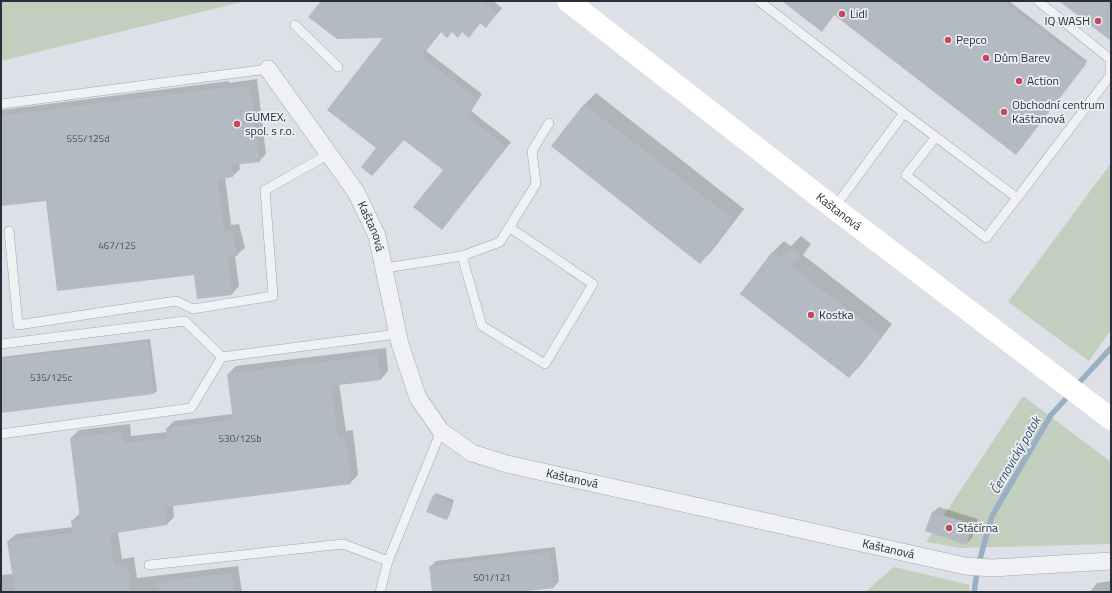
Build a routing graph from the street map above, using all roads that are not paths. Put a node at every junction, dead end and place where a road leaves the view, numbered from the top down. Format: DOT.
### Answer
graph roads {
  1 [pos="568,1"];
  2 [pos="759,1"];
  3 [pos="1038,1"];
  4 [pos="295,25"];
  5 [pos="338,67"];
  6 [pos="268,69"];
  7 [pos="1,104"];
  8 [pos="904,113"];
  9 [pos="549,123"];
  10 [pos="936,137"];
  11 [pos="328,154"];
  12 [pos="1017,198"];
  13 [pos="834,208"];
  14 [pos="509,227"];
  15 [pos="8,231"];
  16 [pos="462,256"];
  17 [pos="385,268"];
  18 [pos="397,334"];
  19 [pos="1,344"];
  20 [pos="222,357"];
  21 [pos="1111,419"];
  22 [pos="441,431"];
  23 [pos="1,434"];
  24 [pos="388,561"];
  25 [pos="1111,561"];
  26 [pos="149,565"];
  27 [pos="380,592"];
  1 -- 13 [label="main road, Kaštanová"];
  2 -- 8 [label="lane"];
  3 -- 12 [label="lane"];
  4 -- 5 [label="lane"];
  6 -- 7 [label="lane"];
  6 -- 11 [label="street, Kaštanová"];
  8 -- 10 [label="lane"];
  8 -- 13 [label="lane"];
  9 -- 14 [label="lane"];
  10 -- 12 [label="lane"];
  10 -- 12 [label="lane"];
  11 -- 15 [label="lane"];
  11 -- 17 [label="street, Kaštanová"];
  13 -- 21 [label="main road, Kaštanová"];
  14 -- 16 [label="lane"];
  14 -- 16 [label="lane"];
  16 -- 17 [label="lane"];
  17 -- 18 [label="street, Kaštanová"];
  18 -- 20 [label="lane"];
  18 -- 22 [label="street, Kaštanová"];
  19 -- 20 [label="lane"];
  20 -- 23 [label="lane"];
  22 -- 24 [label="lane"];
  22 -- 25 [label="street, Kaštanová"];
  24 -- 26 [label="lane"];
  24 -- 27 [label="lane"];
}
